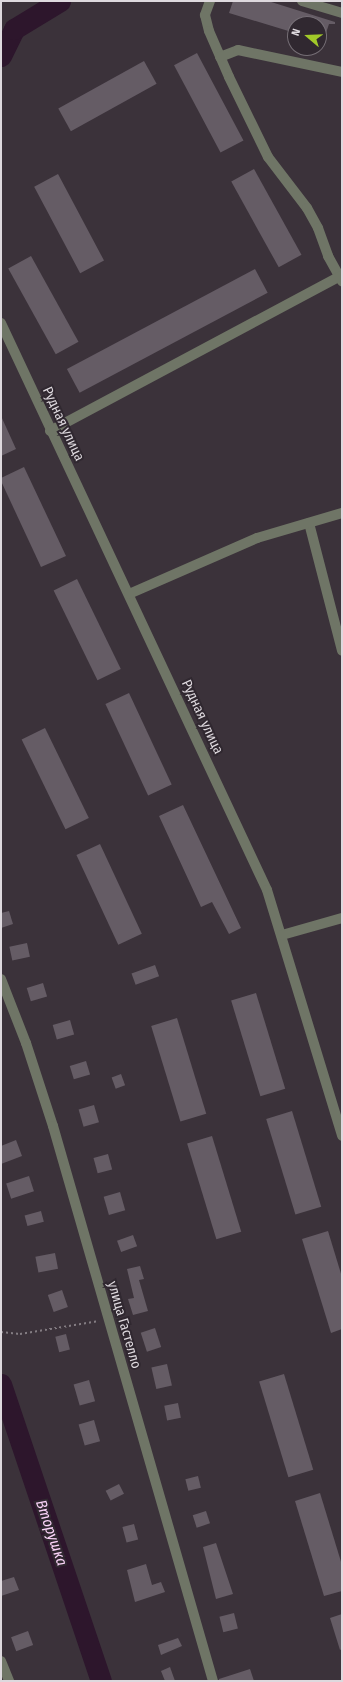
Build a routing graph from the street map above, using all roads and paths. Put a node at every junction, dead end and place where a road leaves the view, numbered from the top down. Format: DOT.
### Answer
graph roads {
  1 [pos="210,1"];
  2 [pos="302,1"];
  3 [pos="342,13"];
  4 [pos="220,57"];
  5 [pos="342,72"];
  6 [pos="341,277"];
  7 [pos="1,323"];
  8 [pos="50,431"];
  9 [pos="342,513"];
  10 [pos="309,523"];
  11 [pos="129,594"];
  12 [pos="342,651"];
  13 [pos="342,918"];
  14 [pos="282,935"];
  15 [pos="1,980"];
  16 [pos="342,1136"];
  17 [pos="108,1319"];
  18 [pos="1,1332"];
  19 [pos="1,1661"];
  20 [pos="9,1681"];
  21 [pos="213,1681"];
  1 -- 4 [label="street"];
  2 -- 3 [label="street"];
  4 -- 5 [label="street"];
  4 -- 6 [label="street"];
  6 -- 8 [label="street"];
  7 -- 8 [label="street, Рудная улица"];
  8 -- 11 [label="street, Рудная улица"];
  9 -- 10 [label="street"];
  10 -- 11 [label="street"];
  10 -- 12 [label="street"];
  11 -- 14 [label="street, Рудная улица"];
  13 -- 14 [label="street"];
  14 -- 16 [label="street, Рудная улица"];
  15 -- 17 [label="street, улица Гастелло"];
  17 -- 18 [label="path"];
  17 -- 21 [label="street, улица Гастелло"];
  19 -- 20 [label="street"];
}
